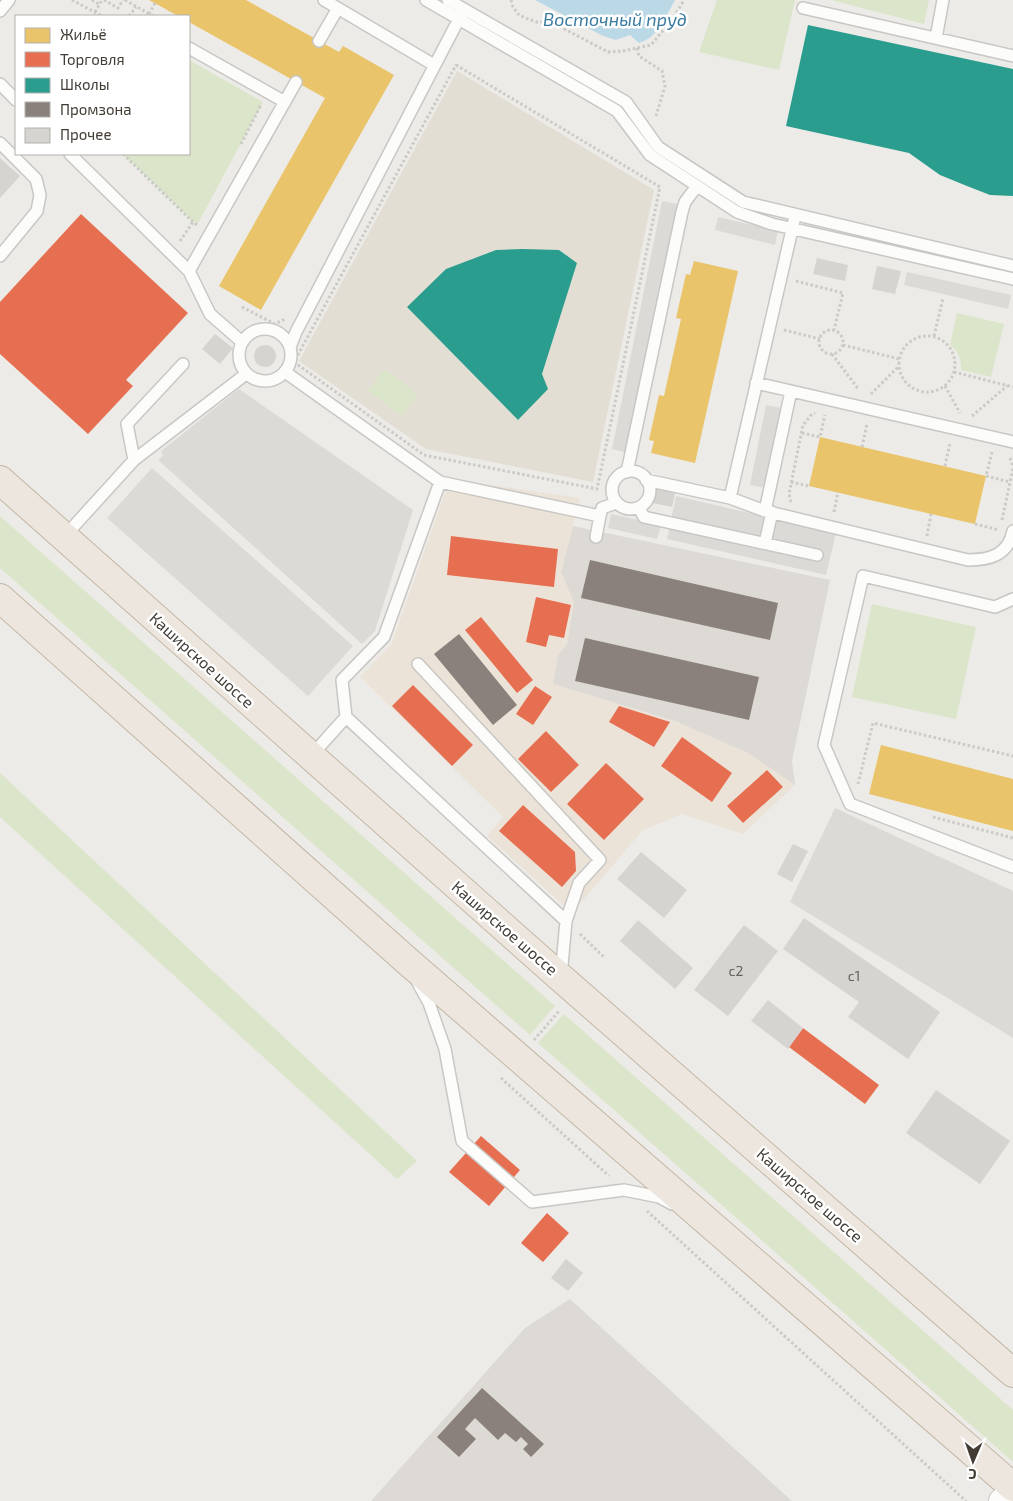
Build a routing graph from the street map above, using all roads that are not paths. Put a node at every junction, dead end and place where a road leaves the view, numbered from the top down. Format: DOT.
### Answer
graph roads {
  1 [pos="9,0"];
  2 [pos="324,0"];
  3 [pos="426,0"];
  4 [pos="448,0"];
  5 [pos="943,0"];
  6 [pos="338,8"];
  7 [pos="803,8"];
  8 [pos="0,11"];
  9 [pos="461,14"];
  10 [pos="936,38"];
  11 [pos="319,41"];
  12 [pos="190,49"];
  13 [pos="1013,56"];
  14 [pos="434,65"];
  15 [pos="296,82"];
  16 [pos="0,84"];
  17 [pos="15,99"];
  18 [pos="284,102"];
  19 [pos="0,143"];
  20 [pos="77,156"];
  21 [pos="696,186"];
  22 [pos="796,214"];
  23 [pos="792,228"];
  24 [pos="0,256"];
  25 [pos="1013,266"];
  26 [pos="189,271"];
  27 [pos="1013,279"];
  28 [pos="242,342"];
  29 [pos="290,348"];
  30 [pos="182,364"];
  31 [pos="285,372"];
  32 [pos="246,374"];
  33 [pos="756,383"];
  34 [pos="791,391"];
  35 [pos="1013,442"];
  36 [pos="134,460"];
  37 [pos="627,472"];
  38 [pos="0,480"];
  39 [pos="646,480"];
  40 [pos="440,482"];
  41 [pos="730,498"];
  42 [pos="616,503"];
  43 [pos="639,508"];
  44 [pos="768,511"];
  45 [pos="600,516"];
  46 [pos="1013,531"];
  47 [pos="64,537"];
  48 [pos="596,537"];
  49 [pos="765,544"];
  50 [pos="817,555"];
  51 [pos="0,598"];
  52 [pos="1013,599"];
  53 [pos="418,664"];
  54 [pos="346,717"];
  55 [pos="311,756"];
  56 [pos="1013,867"];
  57 [pos="566,922"];
  58 [pos="405,959"];
  59 [pos="561,978"];
  60 [pos="699,1216"];
  61 [pos="1012,1370"];
  62 [pos="1013,1488"];
  63 [pos="1001,1501"];
  1 -- 8 [label="lane"];
  2 -- 6 [label="lane"];
  3 -- 9 [label="lane"];
  4 -- 9 [label="lane"];
  5 -- 10 [label="lane"];
  6 -- 11 [label="lane"];
  6 -- 14 [label="lane"];
  7 -- 10 [label="lane"];
  9 -- 14 [label="lane"];
  9 -- 21 [label="lane"];
  9 -- 22 [label="lane"];
  10 -- 13 [label="lane"];
  12 -- 18 [label="lane"];
  14 -- 29 [label="lane"];
  15 -- 18 [label="lane"];
  16 -- 17 [label="lane"];
  18 -- 26 [label="lane"];
  19 -- 24 [label="lane"];
  20 -- 26 [label="lane"];
  21 -- 23 [label="lane"];
  21 -- 37 [label="lane"];
  22 -- 23 [label="lane"];
  22 -- 25 [label="lane"];
  23 -- 27 [label="lane"];
  23 -- 33 [label="lane"];
  26 -- 28 [label="lane"];
  28 -- 29 [label="lane"];
  28 -- 32 [label="lane"];
  29 -- 31 [label="lane"];
  30 -- 36 [label="lane"];
  31 -- 32 [label="lane"];
  31 -- 40 [label="lane"];
  32 -- 36 [label="lane"];
  33 -- 34 [label="lane"];
  33 -- 41 [label="lane"];
  34 -- 35 [label="lane"];
  34 -- 44 [label="lane"];
  36 -- 47 [label="lane"];
  37 -- 39 [label="lane"];
  37 -- 42 [label="lane"];
  38 -- 47 [label="highway, Каширское шоссе"];
  39 -- 41 [label="lane"];
  39 -- 43 [label="lane"];
  40 -- 45 [label="lane"];
  40 -- 54 [label="lane"];
  41 -- 44 [label="lane"];
  42 -- 43 [label="lane"];
  42 -- 45 [label="lane"];
  43 -- 49 [label="lane"];
  44 -- 46 [label="lane"];
  44 -- 49 [label="lane"];
  45 -- 48 [label="lane"];
  47 -- 55 [label="highway, Каширское шоссе"];
  49 -- 50 [label="lane"];
  51 -- 58 [label="highway"];
  52 -- 56 [label="lane"];
  53 -- 57 [label="lane"];
  54 -- 55 [label="lane"];
  54 -- 57 [label="lane"];
  55 -- 59 [label="highway, Каширское шоссе"];
  57 -- 59 [label="lane"];
  58 -- 60 [label="highway"];
  58 -- 60 [label="lane"];
  59 -- 61 [label="highway, Каширское шоссе"];
  60 -- 62 [label="highway"];
  62 -- 63 [label="street"];
}
